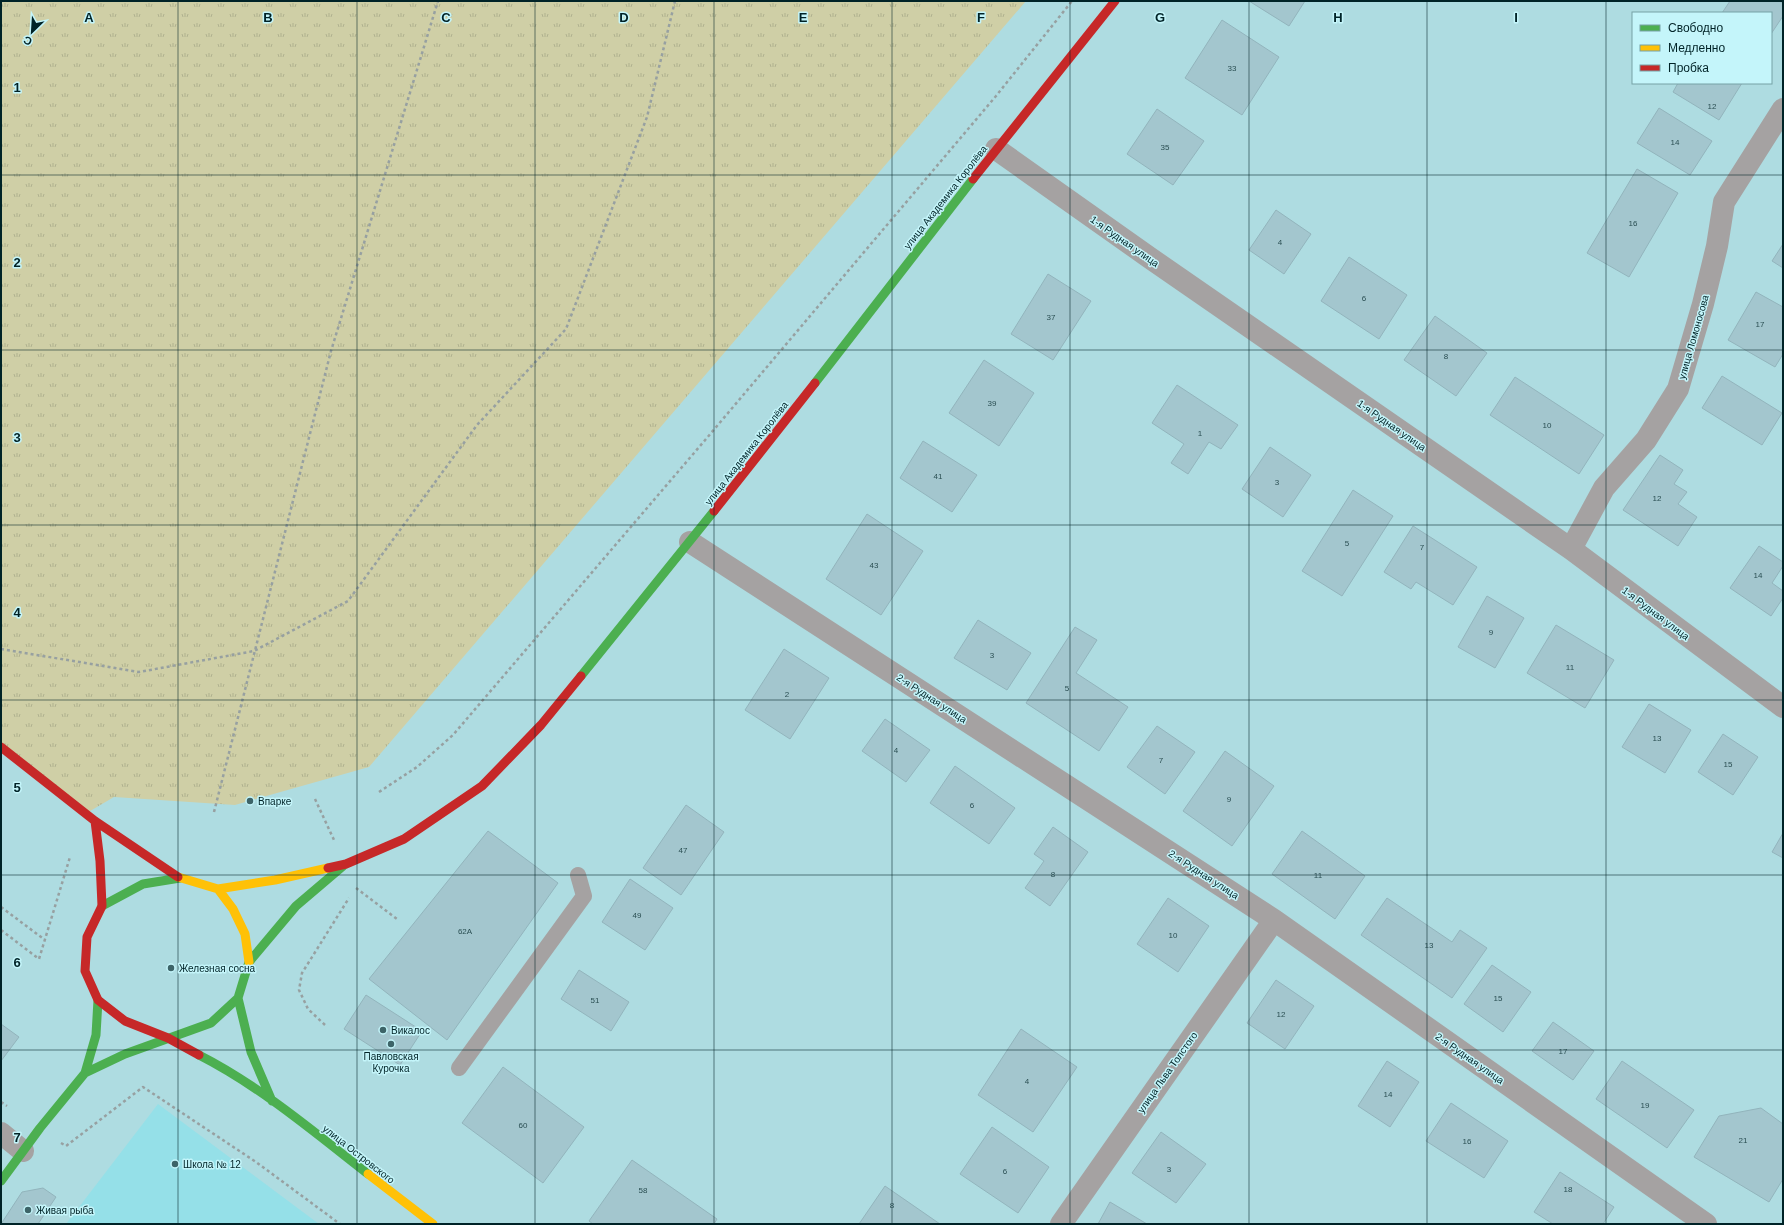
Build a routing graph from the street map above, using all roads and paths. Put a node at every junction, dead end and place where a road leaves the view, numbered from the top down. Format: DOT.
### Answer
graph roads {
  1 [pos="438,1"];
  2 [pos="675,1"];
  3 [pos="1072,1"];
  4 [pos="1115,1"];
  5 [pos="1783,109"];
  6 [pos="996,149"];
  7 [pos="690,542"];
  8 [pos="1571,549"];
  9 [pos="1,649"];
  10 [pos="254,651"];
  11 [pos="1783,707"];
  12 [pos="1,747"];
  13 [pos="379,792"];
  14 [pos="315,799"];
  15 [pos="214,812"];
  16 [pos="94,821"];
  17 [pos="336,845"];
  18 [pos="70,857"];
  19 [pos="346,864"];
  20 [pos="578,876"];
  21 [pos="180,878"];
  22 [pos="218,888"];
  23 [pos="102,906"];
  24 [pos="1,907"];
  25 [pos="397,919"];
  26 [pos="1274,920"];
  27 [pos="1,930"];
  28 [pos="45,940"];
  29 [pos="250,962"];
  30 [pos="238,998"];
  31 [pos="98,1000"];
  32 [pos="325,1025"];
  33 [pos="168,1038"];
  34 [pos="459,1068"];
  35 [pos="85,1073"];
  36 [pos="272,1101"];
  37 [pos="1,1102"];
  38 [pos="40,1128"];
  39 [pos="1,1133"];
  40 [pos="12,1157"];
  41 [pos="1,1182"];
  42 [pos="340,1224"];
  43 [pos="432,1224"];
  44 [pos="1061,1224"];
  45 [pos="1706,1224"];
  1 -- 10 [label="path"];
  2 -- 10 [label="path"];
  3 -- 13 [label="path"];
  4 -- 6 [label="street, улица Академика Королёва"];
  5 -- 8 [label="street, улица Ломоносова"];
  6 -- 7 [label="street, улица Академика Королёва"];
  6 -- 8 [label="street, 1-я Рудная улица"];
  7 -- 19 [label="street, улица Академика Королёва"];
  7 -- 26 [label="street, 2-я Рудная улица"];
  8 -- 11 [label="street, 1-я Рудная улица"];
  9 -- 10 [label="path"];
  10 -- 15 [label="path"];
  12 -- 16 [label="street"];
  14 -- 17 [label="path"];
  16 -- 21 [label="street"];
  16 -- 23 [label="street"];
  18 -- 28 [label="path"];
  19 -- 22 [label="street"];
  19 -- 29 [label="street"];
  20 -- 34 [label="lane"];
  21 -- 22 [label="street"];
  21 -- 23 [label="street"];
  22 -- 29 [label="street"];
  23 -- 31 [label="street"];
  24 -- 28 [label="path"];
  25 -- 32 [label="path"];
  26 -- 44 [label="street, улица Льва Толстого"];
  26 -- 45 [label="street, 2-я Рудная улица"];
  27 -- 28 [label="path"];
  29 -- 30 [label="street"];
  30 -- 33 [label="street"];
  30 -- 36 [label="street"];
  31 -- 33 [label="street, улица Островского"];
  31 -- 35 [label="street"];
  33 -- 35 [label="street"];
  33 -- 36 [label="street, улица Островского"];
  35 -- 38 [label="street"];
  36 -- 43 [label="street, улица Островского"];
  37 -- 38 [label="path"];
  38 -- 40 [label="street"];
  38 -- 42 [label="path"];
  39 -- 40 [label="street"];
  40 -- 41 [label="street"];
}
